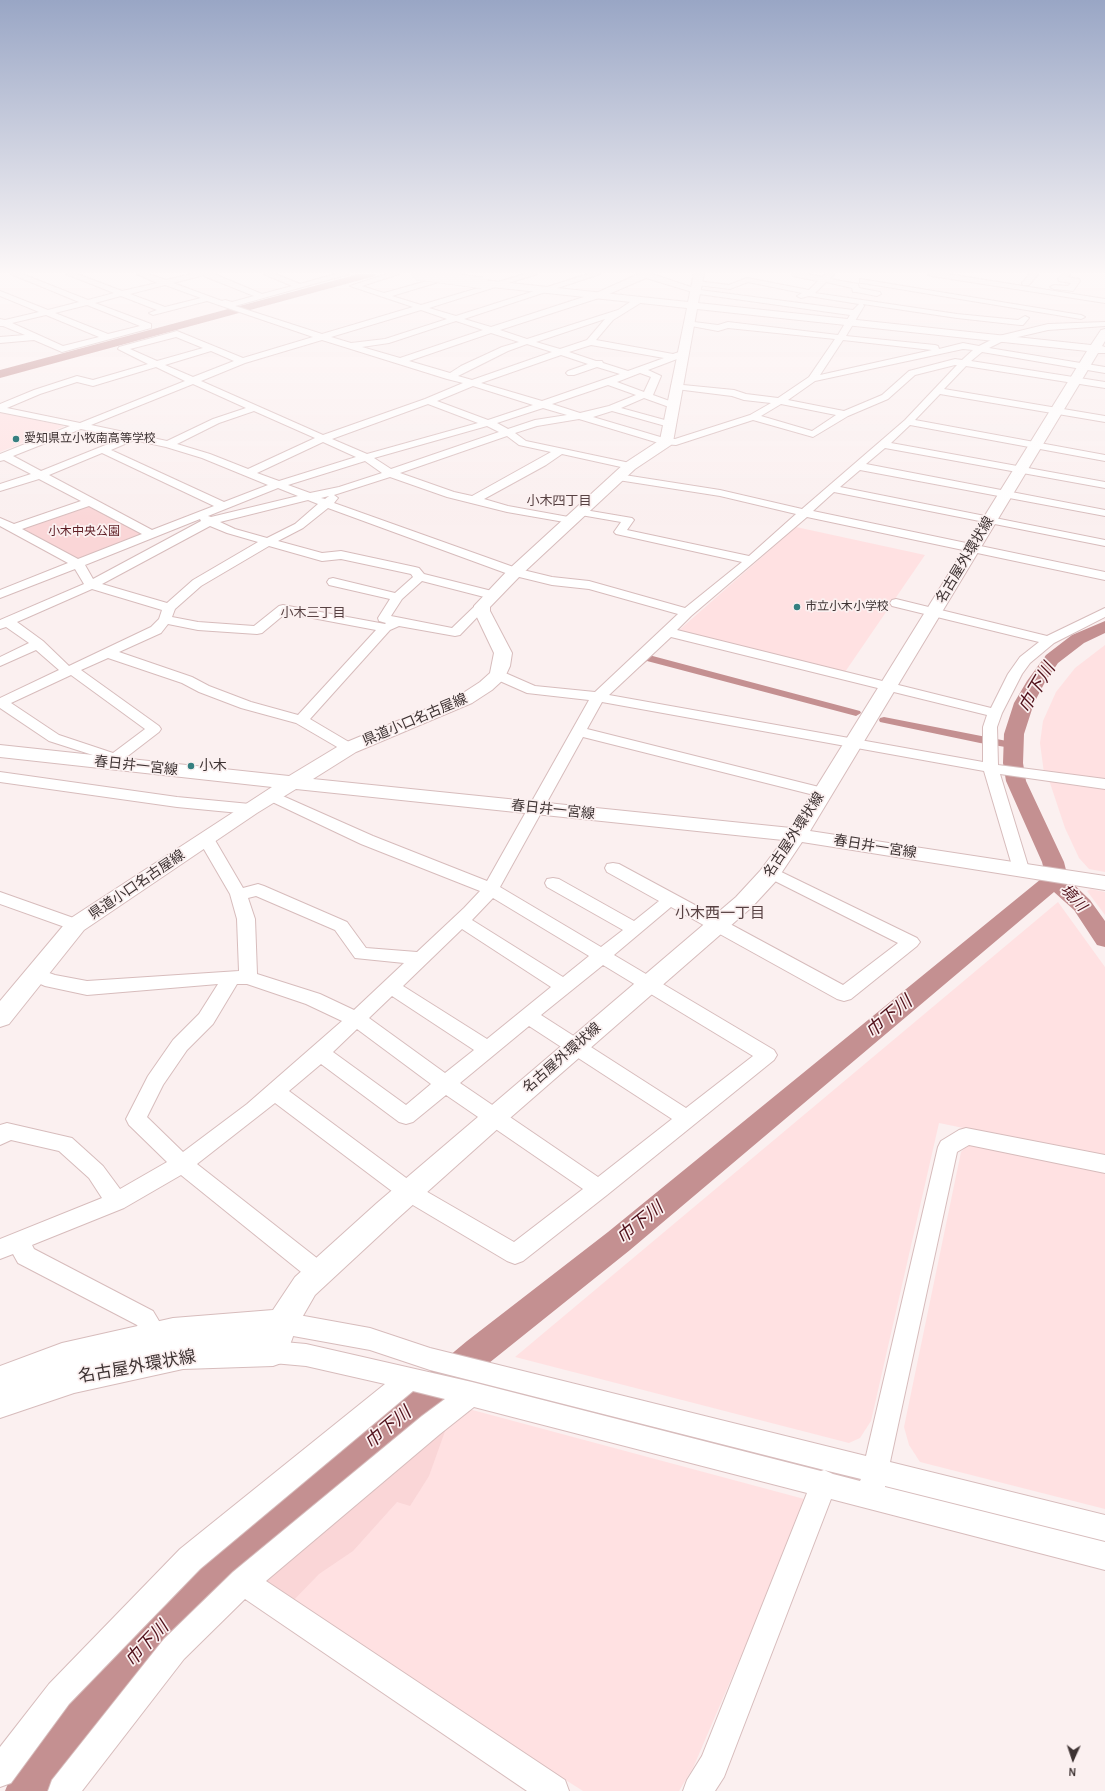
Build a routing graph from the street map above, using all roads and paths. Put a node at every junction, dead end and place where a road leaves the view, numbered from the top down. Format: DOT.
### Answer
graph roads {
  1 [pos="141,358"];
  2 [pos="178,358"];
  3 [pos="234,358"];
  4 [pos="253,358"];
  5 [pos="389,358"];
  6 [pos="410,358"];
  7 [pos="486,358"];
  8 [pos="547,358"];
  9 [pos="576,358"];
  10 [pos="613,358"];
  11 [pos="674,358"];
  12 [pos="678,358"];
  13 [pos="827,358"];
  14 [pos="910,358"];
  15 [pos="969,358"];
  16 [pos="1016,358"];
  17 [pos="1091,358"];
  18 [pos="242,361"];
  19 [pos="400,361"];
  20 [pos="964,362"];
  21 [pos="155,364"];
  22 [pos="596,364"];
  23 [pos="640,370"];
  24 [pos="1105,370"];
  25 [pos="571,373"];
  26 [pos="1080,373"];
  27 [pos="628,374"];
  28 [pos="450,376"];
  29 [pos="812,379"];
  30 [pos="192,380"];
  31 [pos="608,382"];
  32 [pos="472,383"];
  33 [pos="1105,385"];
  34 [pos="676,386"];
  35 [pos="937,391"];
  36 [pos="646,395"];
  37 [pos="428,401"];
  38 [pos="779,402"];
  39 [pos="544,404"];
  40 [pos="672,405"];
  41 [pos="0,408"];
  42 [pos="255,408"];
  43 [pos="612,408"];
  44 [pos="1056,411"];
  45 [pos="845,414"];
  46 [pos="582,416"];
  47 [pos="753,417"];
  48 [pos="1105,419"];
  49 [pos="908,422"];
  50 [pos="488,423"];
  51 [pos="669,424"];
  52 [pos="80,425"];
  53 [pos="507,432"];
  54 [pos="133,436"];
  55 [pos="324,438"];
  56 [pos="666,442"];
  57 [pos="168,444"];
  58 [pos="882,444"];
  59 [pos="1036,446"];
  60 [pos="103,450"];
  61 [pos="560,450"];
  62 [pos="2,457"];
  63 [pos="367,458"];
  64 [pos="1105,458"];
  65 [pos="858,466"];
  66 [pos="1021,470"];
  67 [pos="624,471"];
  68 [pos="248,472"];
  69 [pos="391,474"];
  70 [pos="40,475"];
  71 [pos="277,484"];
  72 [pos="1105,485"];
  73 [pos="0,488"];
  74 [pos="833,489"];
  75 [pos="342,490"];
  76 [pos="1006,494"];
  77 [pos="309,497"];
  78 [pos="474,500"];
  79 [pos="89,502"];
  80 [pos="327,504"];
  81 [pos="223,506"];
  82 [pos="804,513"];
  83 [pos="1105,514"];
  84 [pos="575,516"];
  85 [pos="204,518"];
  86 [pos="989,520"];
  87 [pos="0,521"];
  88 [pos="13,528"];
  89 [pos="153,535"];
  90 [pos="269,541"];
  91 [pos="1105,543"];
  92 [pos="972,548"];
  93 [pos="751,560"];
  94 [pos="78,564"];
  95 [pos="514,572"];
  96 [pos="1105,576"];
  97 [pos="420,577"];
  98 [pos="333,582"];
  99 [pos="91,585"];
  100 [pos="0,594"];
  101 [pos="397,598"];
  102 [pos="487,601"];
  103 [pos="896,603"];
  104 [pos="169,608"];
  105 [pos="934,611"];
  106 [pos="1105,612"];
  107 [pos="688,613"];
  108 [pos="164,620"];
  109 [pos="397,622"];
  110 [pos="4,623"];
  111 [pos="384,628"];
  112 [pos="668,632"];
  113 [pos="1049,640"];
  114 [pos="38,644"];
  115 [pos="107,653"];
  116 [pos="0,662"];
  117 [pos="70,671"];
  118 [pos="498,675"];
  119 [pos="887,686"];
  120 [pos="598,697"];
  121 [pos="0,702"];
  122 [pos="995,713"];
  123 [pos="301,720"];
  124 [pos="580,732"];
  125 [pos="853,743"];
  126 [pos="349,748"];
  127 [pos="0,751"];
  128 [pos="113,762"];
  129 [pos="994,768"];
  130 [pos="0,777"];
  131 [pos="294,782"];
  132 [pos="1105,784"];
  133 [pos="822,792"];
  134 [pos="271,796"];
  135 [pos="537,808"];
  136 [pos="250,809"];
  137 [pos="797,835"];
  138 [pos="206,839"];
  139 [pos="613,868"];
  140 [pos="1025,870"];
  141 [pos="772,872"];
  142 [pos="1095,881"];
  143 [pos="553,883"];
  144 [pos="491,889"];
  145 [pos="238,894"];
  146 [pos="0,898"];
  147 [pos="664,905"];
  148 [pos="459,922"];
  149 [pos="76,925"];
  150 [pos="717,925"];
  151 [pos="635,929"];
  152 [pos="602,955"];
  153 [pos="419,958"];
  154 [pos="35,974"];
  155 [pos="240,977"];
  156 [pos="649,983"];
  157 [pos="390,986"];
  158 [pos="565,987"];
  159 [pos="1,1016"];
  160 [pos="528,1016"];
  161 [pos="356,1019"];
  162 [pos="576,1046"];
  163 [pos="488,1049"];
  164 [pos="320,1053"];
  165 [pos="446,1084"];
  166 [pos="275,1092"];
  167 [pos="493,1118"];
  168 [pos="687,1119"];
  169 [pos="0,1137"];
  170 [pos="182,1164"];
  171 [pos="1105,1164"];
  172 [pos="600,1189"];
  173 [pos="409,1192"];
  174 [pos="116,1202"];
  175 [pos="9,1245"];
  176 [pos="319,1274"];
  177 [pos="282,1323"];
  178 [pos="156,1336"];
  179 [pos="272,1352"];
  180 [pos="410,1378"];
  181 [pos="0,1381"];
  182 [pos="472,1394"];
  183 [pos="0,1403"];
  184 [pos="875,1470"];
  185 [pos="824,1484"];
  186 [pos="870,1495"];
  187 [pos="1105,1528"];
  188 [pos="1105,1556"];
  189 [pos="243,1582"];
  190 [pos="0,1772"];
  191 [pos="63,1791"];
  192 [pos="554,1791"];
  193 [pos="698,1791"];
  1 -- 21 [label="street"];
  2 -- 21 [label="street"];
  3 -- 18 [label="street"];
  4 -- 18 [label="street"];
  5 -- 19 [label="street"];
  6 -- 19 [label="street"];
  7 -- 28 [label="street"];
  8 -- 32 [label="street"];
  9 -- 22 [label="street"];
  10 -- 22 [label="street"];
  11 -- 23 [label="street"];
  12 -- 34 [label="main road"];
  13 -- 29 [label="street"];
  14 -- 29 [label="street"];
  15 -- 20 [label="street"];
  16 -- 26 [label="street"];
  17 -- 26 [label="main road, 名古屋外環状線"];
  18 -- 30 [label="street"];
  19 -- 28 [label="street"];
  20 -- 26 [label="street"];
  20 -- 35 [label="street"];
  20 -- 45 [label="street"];
  21 -- 30 [label="street"];
  21 -- 41 [label="street"];
  22 -- 25 [label="street"];
  22 -- 27 [label="street"];
  23 -- 27 [label="street"];
  23 -- 36 [label="street"];
  24 -- 26 [label="street"];
  26 -- 33 [label="street"];
  26 -- 44 [label="main road, 名古屋外環状線"];
  27 -- 31 [label="street"];
  28 -- 32 [label="street"];
  29 -- 38 [label="street"];
  30 -- 42 [label="street"];
  30 -- 52 [label="street"];
  31 -- 36 [label="street"];
  31 -- 39 [label="street"];
  32 -- 37 [label="street"];
  32 -- 39 [label="street"];
  34 -- 38 [label="street"];
  34 -- 40 [label="main road"];
  35 -- 44 [label="street"];
  35 -- 49 [label="street"];
  36 -- 40 [label="street"];
  36 -- 43 [label="street"];
  37 -- 50 [label="street"];
  37 -- 55 [label="street"];
  38 -- 45 [label="street"];
  38 -- 47 [label="street"];
  39 -- 46 [label="street"];
  39 -- 50 [label="street"];
  40 -- 51 [label="main road"];
  41 -- 52 [label="street"];
  42 -- 55 [label="street"];
  42 -- 57 [label="street"];
  43 -- 46 [label="street"];
  43 -- 51 [label="street"];
  44 -- 48 [label="street"];
  44 -- 59 [label="main road, 名古屋外環状線"];
  45 -- 47 [label="street"];
  46 -- 53 [label="street"];
  46 -- 56 [label="street"];
  47 -- 56 [label="street"];
  49 -- 58 [label="street"];
  49 -- 59 [label="street"];
  50 -- 53 [label="street"];
  50 -- 63 [label="street"];
  51 -- 56 [label="main road"];
  52 -- 54 [label="street"];
  52 -- 62 [label="street"];
  53 -- 61 [label="street"];
  53 -- 69 [label="street"];
  54 -- 57 [label="street"];
  54 -- 60 [label="street"];
  55 -- 63 [label="street"];
  55 -- 68 [label="street"];
  56 -- 67 [label="main road"];
  57 -- 68 [label="street"];
  58 -- 65 [label="street"];
  58 -- 66 [label="street"];
  59 -- 64 [label="street"];
  59 -- 66 [label="main road, 名古屋外環状線"];
  60 -- 70 [label="street"];
  60 -- 81 [label="street"];
  61 -- 67 [label="street"];
  61 -- 78 [label="street"];
  62 -- 70 [label="street"];
  63 -- 69 [label="street"];
  63 -- 71 [label="street"];
  65 -- 74 [label="street"];
  65 -- 76 [label="street"];
  66 -- 72 [label="street"];
  66 -- 76 [label="main road, 名古屋外環状線"];
  67 -- 82 [label="street"];
  67 -- 84 [label="main road"];
  68 -- 71 [label="street"];
  69 -- 75 [label="street"];
  69 -- 78 [label="street"];
  70 -- 73 [label="street"];
  70 -- 79 [label="street"];
  71 -- 77 [label="street"];
  71 -- 81 [label="street"];
  74 -- 82 [label="street"];
  74 -- 86 [label="street"];
  75 -- 77 [label="street"];
  75 -- 80 [label="street"];
  76 -- 83 [label="street"];
  76 -- 86 [label="main road, 名古屋外環状線"];
  77 -- 80 [label="street"];
  77 -- 85 [label="street"];
  78 -- 84 [label="street"];
  79 -- 88 [label="street"];
  79 -- 89 [label="street"];
  80 -- 90 [label="street"];
  80 -- 95 [label="street"];
  81 -- 85 [label="street"];
  82 -- 92 [label="street"];
  82 -- 93 [label="street"];
  84 -- 93 [label="street"];
  84 -- 95 [label="main road"];
  85 -- 89 [label="street"];
  85 -- 90 [label="street"];
  85 -- 99 [label="street"];
  86 -- 91 [label="street"];
  86 -- 92 [label="main road, 名古屋外環状線"];
  87 -- 88 [label="street"];
  88 -- 94 [label="street"];
  89 -- 94 [label="street"];
  90 -- 97 [label="street"];
  90 -- 104 [label="street"];
  92 -- 96 [label="street"];
  92 -- 105 [label="main road, 名古屋外環状線"];
  93 -- 107 [label="street"];
  94 -- 99 [label="street"];
  94 -- 100 [label="street"];
  95 -- 102 [label="main road"];
  95 -- 107 [label="street"];
  97 -- 101 [label="street"];
  97 -- 102 [label="street"];
  98 -- 101 [label="street"];
  99 -- 104 [label="street"];
  99 -- 110 [label="street"];
  101 -- 109 [label="street"];
  102 -- 109 [label="street"];
  102 -- 118 [label="main road"];
  103 -- 105 [label="street"];
  104 -- 108 [label="street"];
  105 -- 113 [label="street"];
  105 -- 119 [label="main road, 名古屋外環状線"];
  106 -- 113 [label="street"];
  107 -- 112 [label="street"];
  108 -- 111 [label="street"];
  108 -- 115 [label="street"];
  109 -- 111 [label="street"];
  110 -- 114 [label="street"];
  111 -- 123 [label="street"];
  112 -- 119 [label="street"];
  112 -- 120 [label="street"];
  113 -- 122 [label="street"];
  114 -- 116 [label="street"];
  114 -- 117 [label="street"];
  115 -- 117 [label="street"];
  115 -- 123 [label="street"];
  117 -- 121 [label="street"];
  117 -- 128 [label="street"];
  118 -- 120 [label="street"];
  118 -- 126 [label="main road, 県道小口名古屋線"];
  119 -- 122 [label="street"];
  119 -- 125 [label="main road, 名古屋外環状線"];
  120 -- 124 [label="street"];
  120 -- 125 [label="street"];
  121 -- 128 [label="street"];
  122 -- 129 [label="street"];
  123 -- 126 [label="street"];
  124 -- 133 [label="street"];
  124 -- 135 [label="street"];
  125 -- 129 [label="street"];
  125 -- 133 [label="main road, 名古屋外環状線"];
  126 -- 131 [label="main road, 県道小口名古屋線"];
  127 -- 128 [label="main road, 春日井一宮線"];
  128 -- 131 [label="main road, 春日井一宮線"];
  129 -- 132 [label="street"];
  129 -- 140 [label="street"];
  130 -- 136 [label="street"];
  131 -- 134 [label="main road, 県道小口名古屋線"];
  131 -- 135 [label="main road, 春日井一宮線"];
  133 -- 137 [label="main road, 名古屋外環状線"];
  134 -- 136 [label="main road, 県道小口名古屋線"];
  134 -- 144 [label="street"];
  135 -- 137 [label="main road, 春日井一宮線"];
  135 -- 144 [label="street"];
  136 -- 138 [label="main road, 県道小口名古屋線"];
  137 -- 140 [label="main road, 春日井一宮線"];
  137 -- 141 [label="main road, 名古屋外環状線"];
  138 -- 145 [label="street"];
  138 -- 149 [label="main road, 県道小口名古屋線"];
  139 -- 150 [label="street"];
  140 -- 142 [label="main road, 春日井一宮線"];
  141 -- 150 [label="main road, 名古屋外環状線"];
  141 -- 150 [label="street"];
  143 -- 151 [label="street"];
  144 -- 148 [label="street"];
  144 -- 152 [label="street"];
  145 -- 153 [label="street"];
  145 -- 155 [label="street"];
  146 -- 149 [label="street"];
  147 -- 151 [label="street"];
  148 -- 153 [label="street"];
  148 -- 158 [label="street"];
  149 -- 154 [label="main road, 県道小口名古屋線"];
  150 -- 156 [label="main road, 名古屋外環状線"];
  151 -- 152 [label="street"];
  152 -- 156 [label="street"];
  152 -- 158 [label="street"];
  153 -- 157 [label="street"];
  154 -- 155 [label="street"];
  154 -- 159 [label="main road, 県道小口名古屋線"];
  155 -- 161 [label="street"];
  155 -- 170 [label="street"];
  156 -- 162 [label="main road, 名古屋外環状線"];
  156 -- 168 [label="street"];
  157 -- 161 [label="street"];
  157 -- 163 [label="street"];
  158 -- 160 [label="street"];
  160 -- 162 [label="street"];
  160 -- 163 [label="street"];
  161 -- 164 [label="street"];
  161 -- 165 [label="street"];
  162 -- 167 [label="main road, 名古屋外環状線"];
  162 -- 168 [label="street"];
  163 -- 165 [label="street"];
  164 -- 165 [label="street"];
  164 -- 166 [label="street"];
  165 -- 167 [label="street"];
  166 -- 170 [label="street"];
  166 -- 173 [label="street"];
  167 -- 172 [label="street"];
  167 -- 173 [label="main road, 名古屋外環状線"];
  168 -- 172 [label="street"];
  169 -- 174 [label="street"];
  170 -- 174 [label="street"];
  170 -- 176 [label="street"];
  171 -- 184 [label="street"];
  172 -- 173 [label="street"];
  173 -- 176 [label="main road, 名古屋外環状線"];
  174 -- 175 [label="street"];
  175 -- 178 [label="street"];
  176 -- 177 [label="main road, 名古屋外環状線"];
  177 -- 178 [label="main road, 名古屋外環状線"];
  177 -- 179 [label="main road, 名古屋外環状線"];
  177 -- 184 [label="street"];
  178 -- 181 [label="main road, 名古屋外環状線"];
  179 -- 180 [label="street"];
  179 -- 183 [label="main road, 名古屋外環状線"];
  180 -- 182 [label="street"];
  180 -- 190 [label="street"];
  182 -- 185 [label="street"];
  182 -- 189 [label="street"];
  184 -- 186 [label="street"];
  184 -- 187 [label="street"];
  185 -- 186 [label="street"];
  185 -- 193 [label="street"];
  186 -- 188 [label="street"];
  189 -- 191 [label="street"];
  189 -- 192 [label="street"];
}
